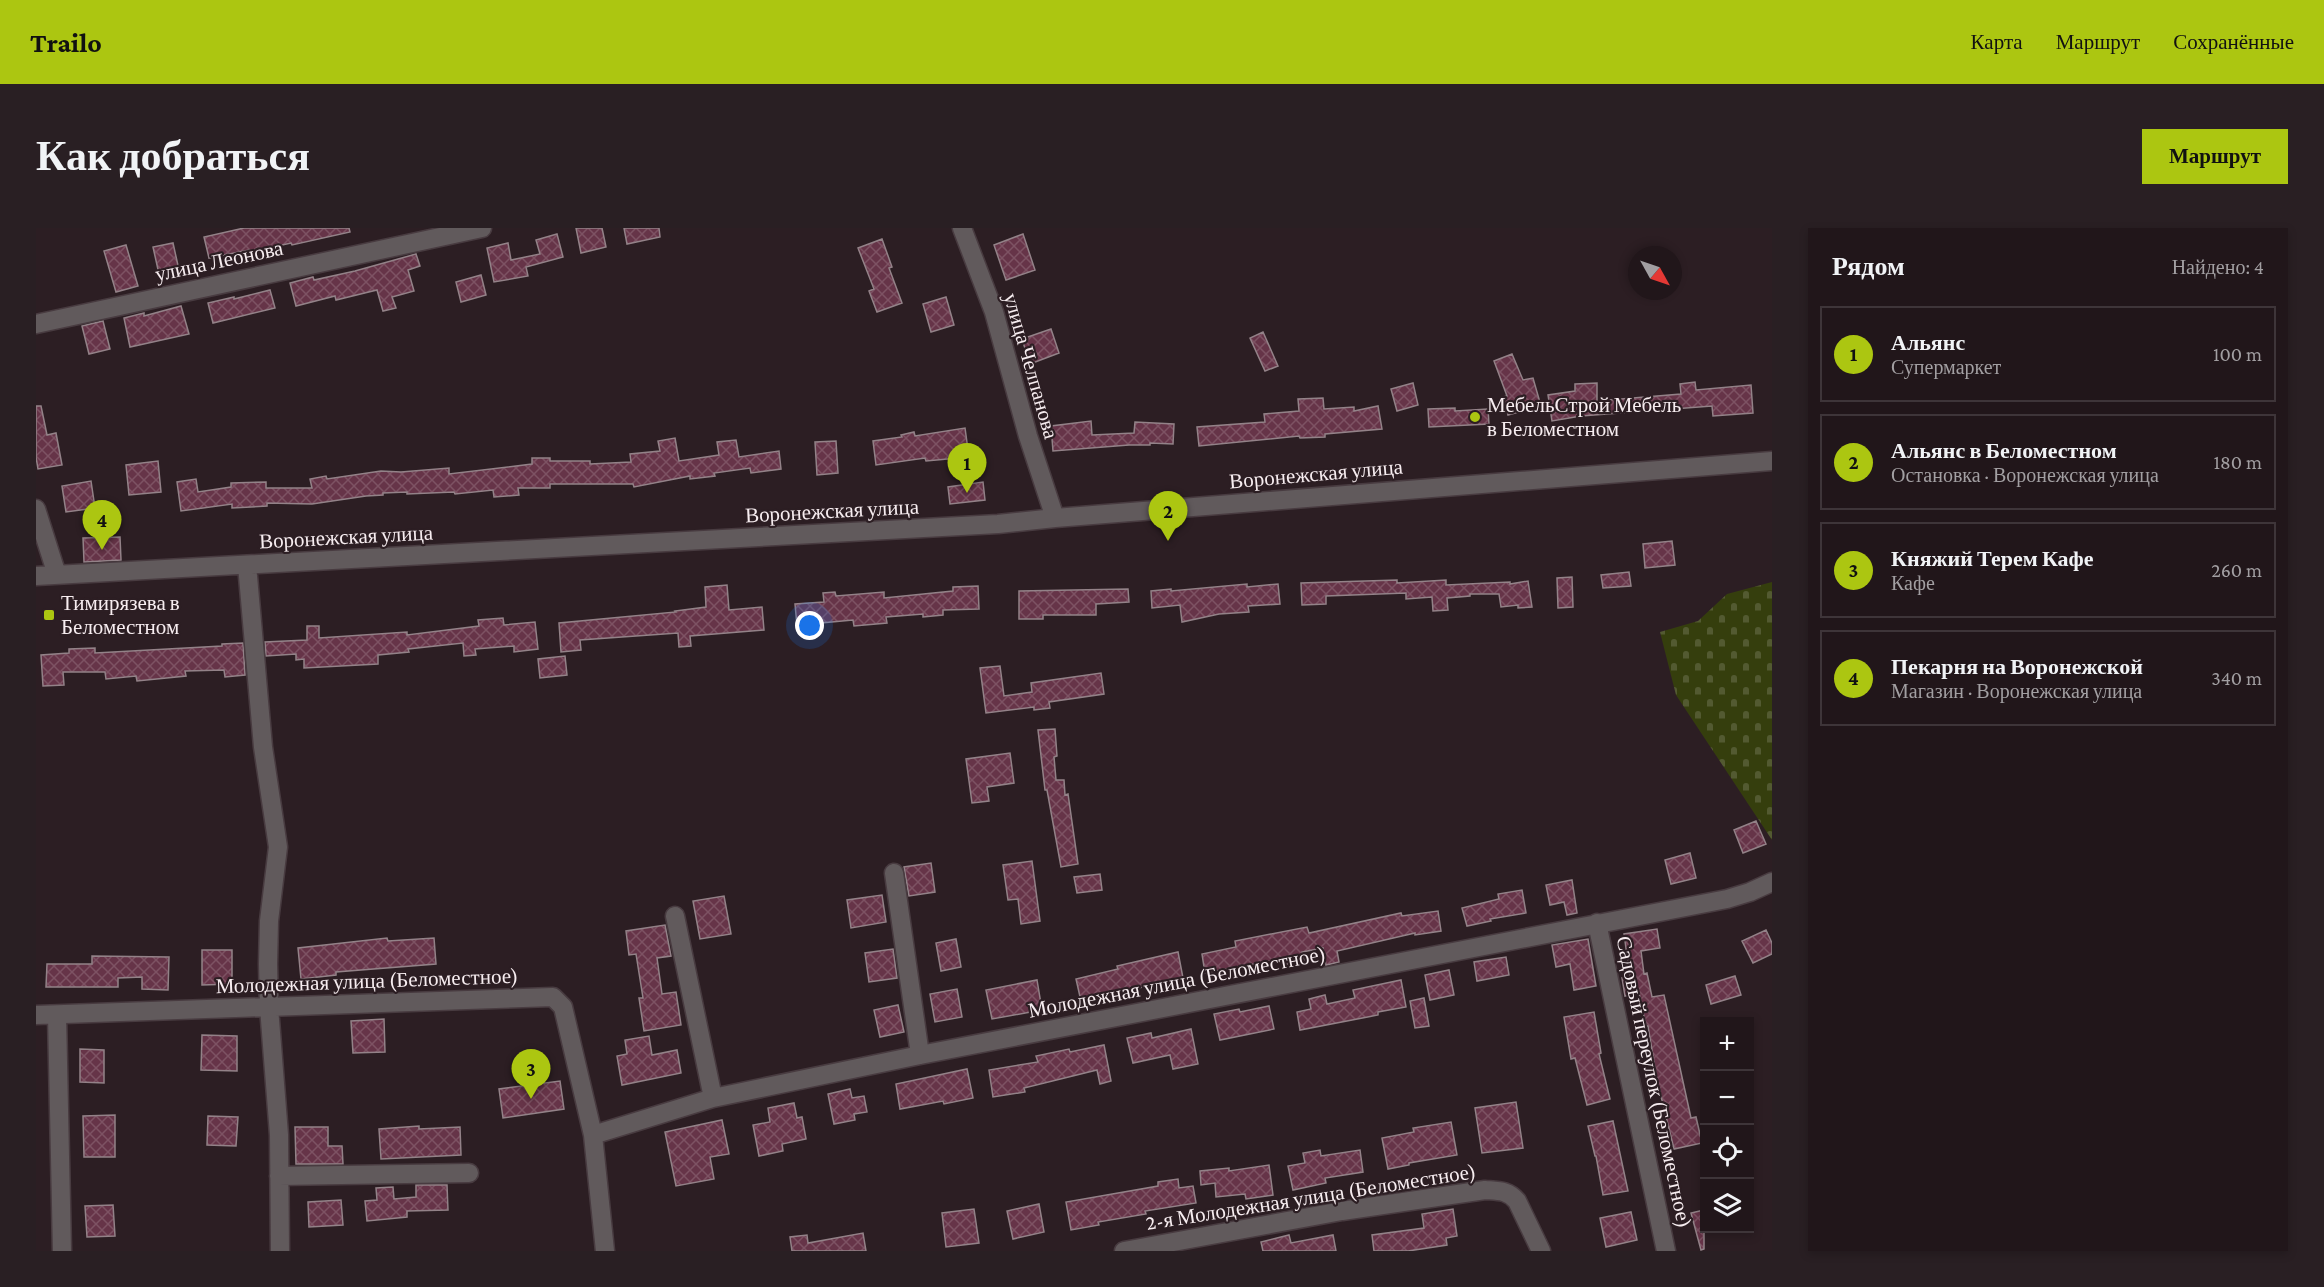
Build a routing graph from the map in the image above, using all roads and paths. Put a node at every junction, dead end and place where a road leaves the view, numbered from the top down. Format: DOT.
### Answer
graph roads {
  1 [pos="482,228"];
  2 [pos="962,228"];
  3 [pos="36,324"];
  4 [pos="1772,461"];
  5 [pos="36,509"];
  6 [pos="1055,518"];
  7 [pos="247,564"];
  8 [pos="57,575"];
  9 [pos="36,576"];
  10 [pos="894,873"];
  11 [pos="1772,882"];
  12 [pos="675,916"];
  13 [pos="1597,923"];
  14 [pos="269,1006"];
  15 [pos="36,1015"];
  16 [pos="57,1015"];
  17 [pos="921,1055"];
  18 [pos="713,1098"];
  19 [pos="593,1135"];
  20 [pos="469,1173"];
  21 [pos="279,1176"];
  22 [pos="62,1251"];
  23 [pos="280,1251"];
  24 [pos="605,1251"];
  25 [pos="1124,1251"];
  26 [pos="1541,1251"];
  27 [pos="1666,1251"];
  1 -- 3 [label="street, улица Леонова"];
  2 -- 6 [label="street, улица Челпанова"];
  4 -- 6 [label="street, Воронежская улица"];
  5 -- 8 [label="street"];
  6 -- 7 [label="street, Воронежская улица"];
  7 -- 8 [label="street, Воронежская улица"];
  7 -- 14 [label="street"];
  8 -- 9 [label="street, Воронежская улица"];
  10 -- 17 [label="street"];
  11 -- 13 [label="street, Молодежная улица (Беломестное)"];
  12 -- 18 [label="street"];
  13 -- 17 [label="street, Молодежная улица (Беломестное)"];
  13 -- 27 [label="street, Садовый переулок (Беломестное)"];
  14 -- 16 [label="street, Молодежная улица (Беломестное)"];
  14 -- 19 [label="street, Молодежная улица (Беломестное)"];
  14 -- 21 [label="street"];
  15 -- 16 [label="street, Молодежная улица (Беломестное)"];
  16 -- 22 [label="street"];
  17 -- 18 [label="street, Молодежная улица (Беломестное)"];
  18 -- 19 [label="street, Молодежная улица (Беломестное)"];
  19 -- 24 [label="street, Молодежная улица (Беломестное)"];
  20 -- 21 [label="street"];
  21 -- 23 [label="street"];
  25 -- 26 [label="street, 2-я Молодежная улица (Беломестное)"];
}
